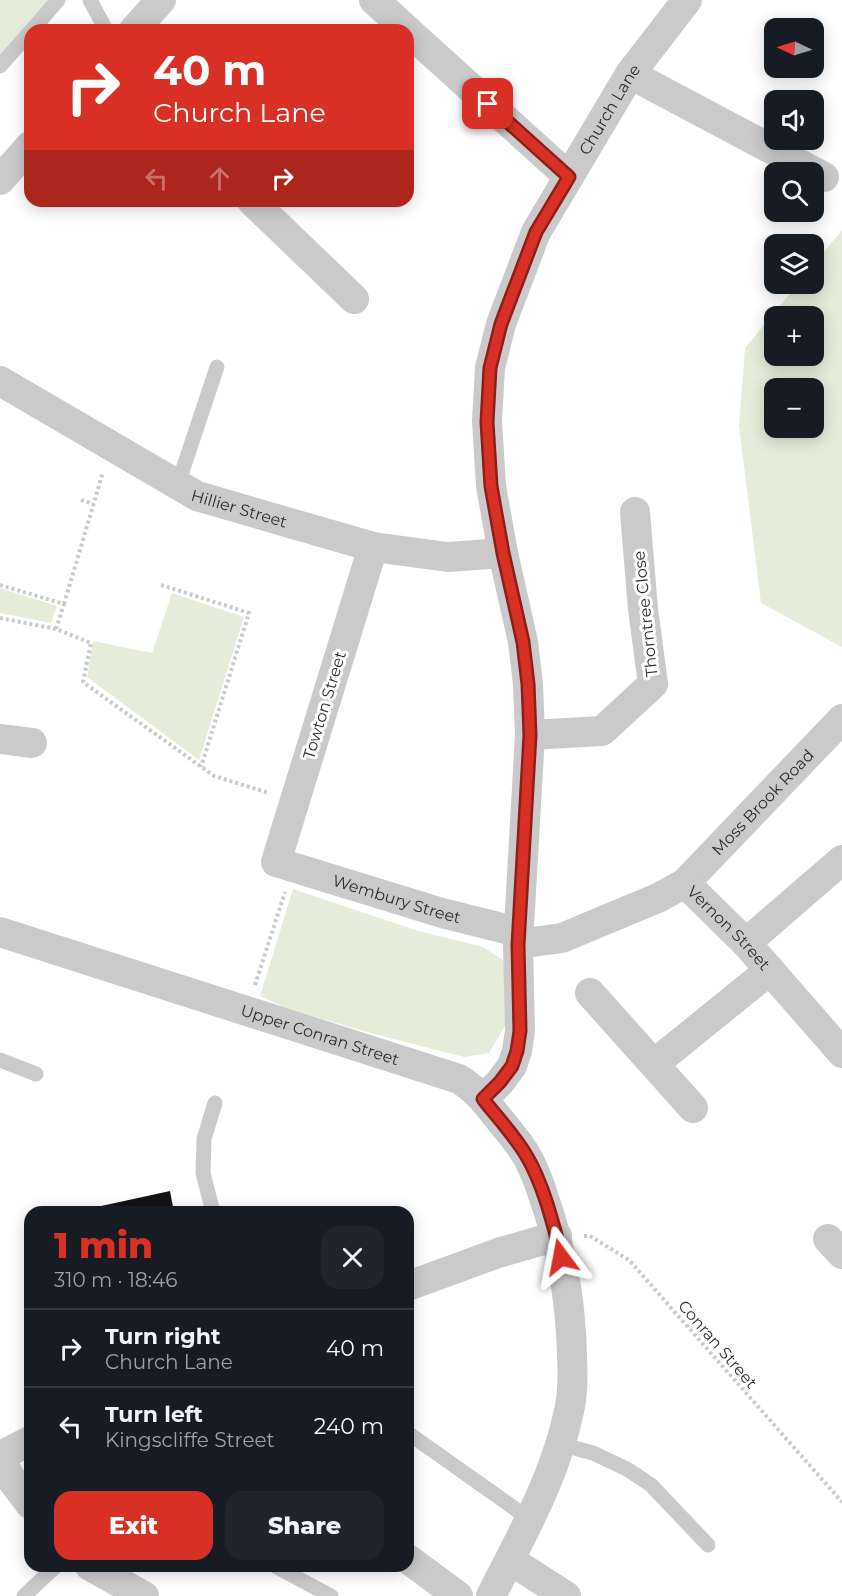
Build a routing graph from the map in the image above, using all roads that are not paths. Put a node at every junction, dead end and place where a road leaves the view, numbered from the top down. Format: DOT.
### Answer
graph roads {
  1 [pos="58,0"];
  2 [pos="90,0"];
  3 [pos="161,0"];
  4 [pos="374,0"];
  5 [pos="687,0"];
  6 [pos="37,24"];
  7 [pos="103,24"];
  8 [pos="139,24"];
  9 [pos="401,24"];
  10 [pos="414,35"];
  11 [pos="24,39"];
  12 [pos="0,66"];
  13 [pos="630,74"];
  14 [pos="24,153"];
  15 [pos="796,162"];
  16 [pos="569,177"];
  17 [pos="0,180"];
  18 [pos="258,207"];
  19 [pos="354,299"];
  20 [pos="217,368"];
  21 [pos="0,381"];
  22 [pos="178,484"];
  23 [pos="635,512"];
  24 [pos="373,547"];
  25 [pos="503,553"];
  26 [pos="842,719"];
  27 [pos="530,735"];
  28 [pos="0,739"];
  29 [pos="32,743"];
  30 [pos="842,860"];
  31 [pos="284,865"];
  32 [pos="685,883"];
  33 [pos="0,933"];
  34 [pos="518,938"];
  35 [pos="746,943"];
  36 [pos="770,970"];
  37 [pos="590,993"];
  38 [pos="842,1053"];
  39 [pos="0,1060"];
  40 [pos="654,1064"];
  41 [pos="36,1074"];
  42 [pos="483,1099"];
  43 [pos="215,1103"];
  44 [pos="693,1108"];
  45 [pos="211,1206"];
  46 [pos="557,1236"];
  47 [pos="414,1284"];
  48 [pos="414,1437"];
  49 [pos="24,1444"];
  50 [pos="560,1444"];
  51 [pos="0,1458"];
  52 [pos="24,1496"];
  53 [pos="531,1520"];
  54 [pos="708,1545"];
  55 [pos="510,1560"];
  56 [pos="414,1563"];
  57 [pos="50,1572"];
  58 [pos="101,1572"];
  59 [pos="286,1572"];
  60 [pos="141,1595"];
  61 [pos="24,1596"];
  62 [pos="331,1596"];
  63 [pos="458,1596"];
  64 [pos="491,1596"];
  65 [pos="566,1596"];
  1 -- 6 [label="lane"];
  2 -- 7 [label="lane"];
  3 -- 8 [label="street"];
  4 -- 9 [label="street"];
  5 -- 13 [label="street, Church Lane"];
  10 -- 16 [label="street"];
  11 -- 12 [label="lane"];
  13 -- 15 [label="street"];
  13 -- 16 [label="street, Church Lane"];
  14 -- 17 [label="street"];
  16 -- 25 [label="street, Church Lane"];
  18 -- 19 [label="street"];
  20 -- 22 [label="lane"];
  21 -- 22 [label="street, Hillier Street"];
  22 -- 24 [label="street, Hillier Street"];
  23 -- 27 [label="street, Thorntree Close"];
  24 -- 25 [label="street, Hillier Street"];
  24 -- 31 [label="street, Towton Street"];
  25 -- 27 [label="street, Church Lane"];
  26 -- 32 [label="street, Moss Brook Road"];
  27 -- 34 [label="street, Church Lane"];
  28 -- 29 [label="street"];
  30 -- 35 [label="street"];
  31 -- 34 [label="street, Wembury Street"];
  32 -- 34 [label="street, Vernon Street"];
  32 -- 35 [label="street, Vernon Street"];
  33 -- 42 [label="street, Upper Conran Street"];
  34 -- 42 [label="street, Church Lane"];
  35 -- 36 [label="street, Vernon Street"];
  36 -- 38 [label="street, Vernon Street"];
  36 -- 40 [label="street"];
  37 -- 40 [label="street"];
  39 -- 41 [label="lane"];
  40 -- 44 [label="street"];
  42 -- 46 [label="street, Upper Conran Street"];
  43 -- 45 [label="lane"];
  46 -- 47 [label="street"];
  46 -- 50 [label="street, Upper Conran Street"];
  48 -- 53 [label="lane"];
  49 -- 51 [label="street"];
  50 -- 53 [label="street, Upper Conran Street"];
  50 -- 54 [label="lane"];
  51 -- 52 [label="street"];
  53 -- 55 [label="street, Upper Conran Street"];
  55 -- 64 [label="street, Upper Conran Street"];
  55 -- 65 [label="street"];
  56 -- 63 [label="street"];
  57 -- 61 [label="lane"];
  58 -- 60 [label="street"];
  59 -- 62 [label="lane"];
}
